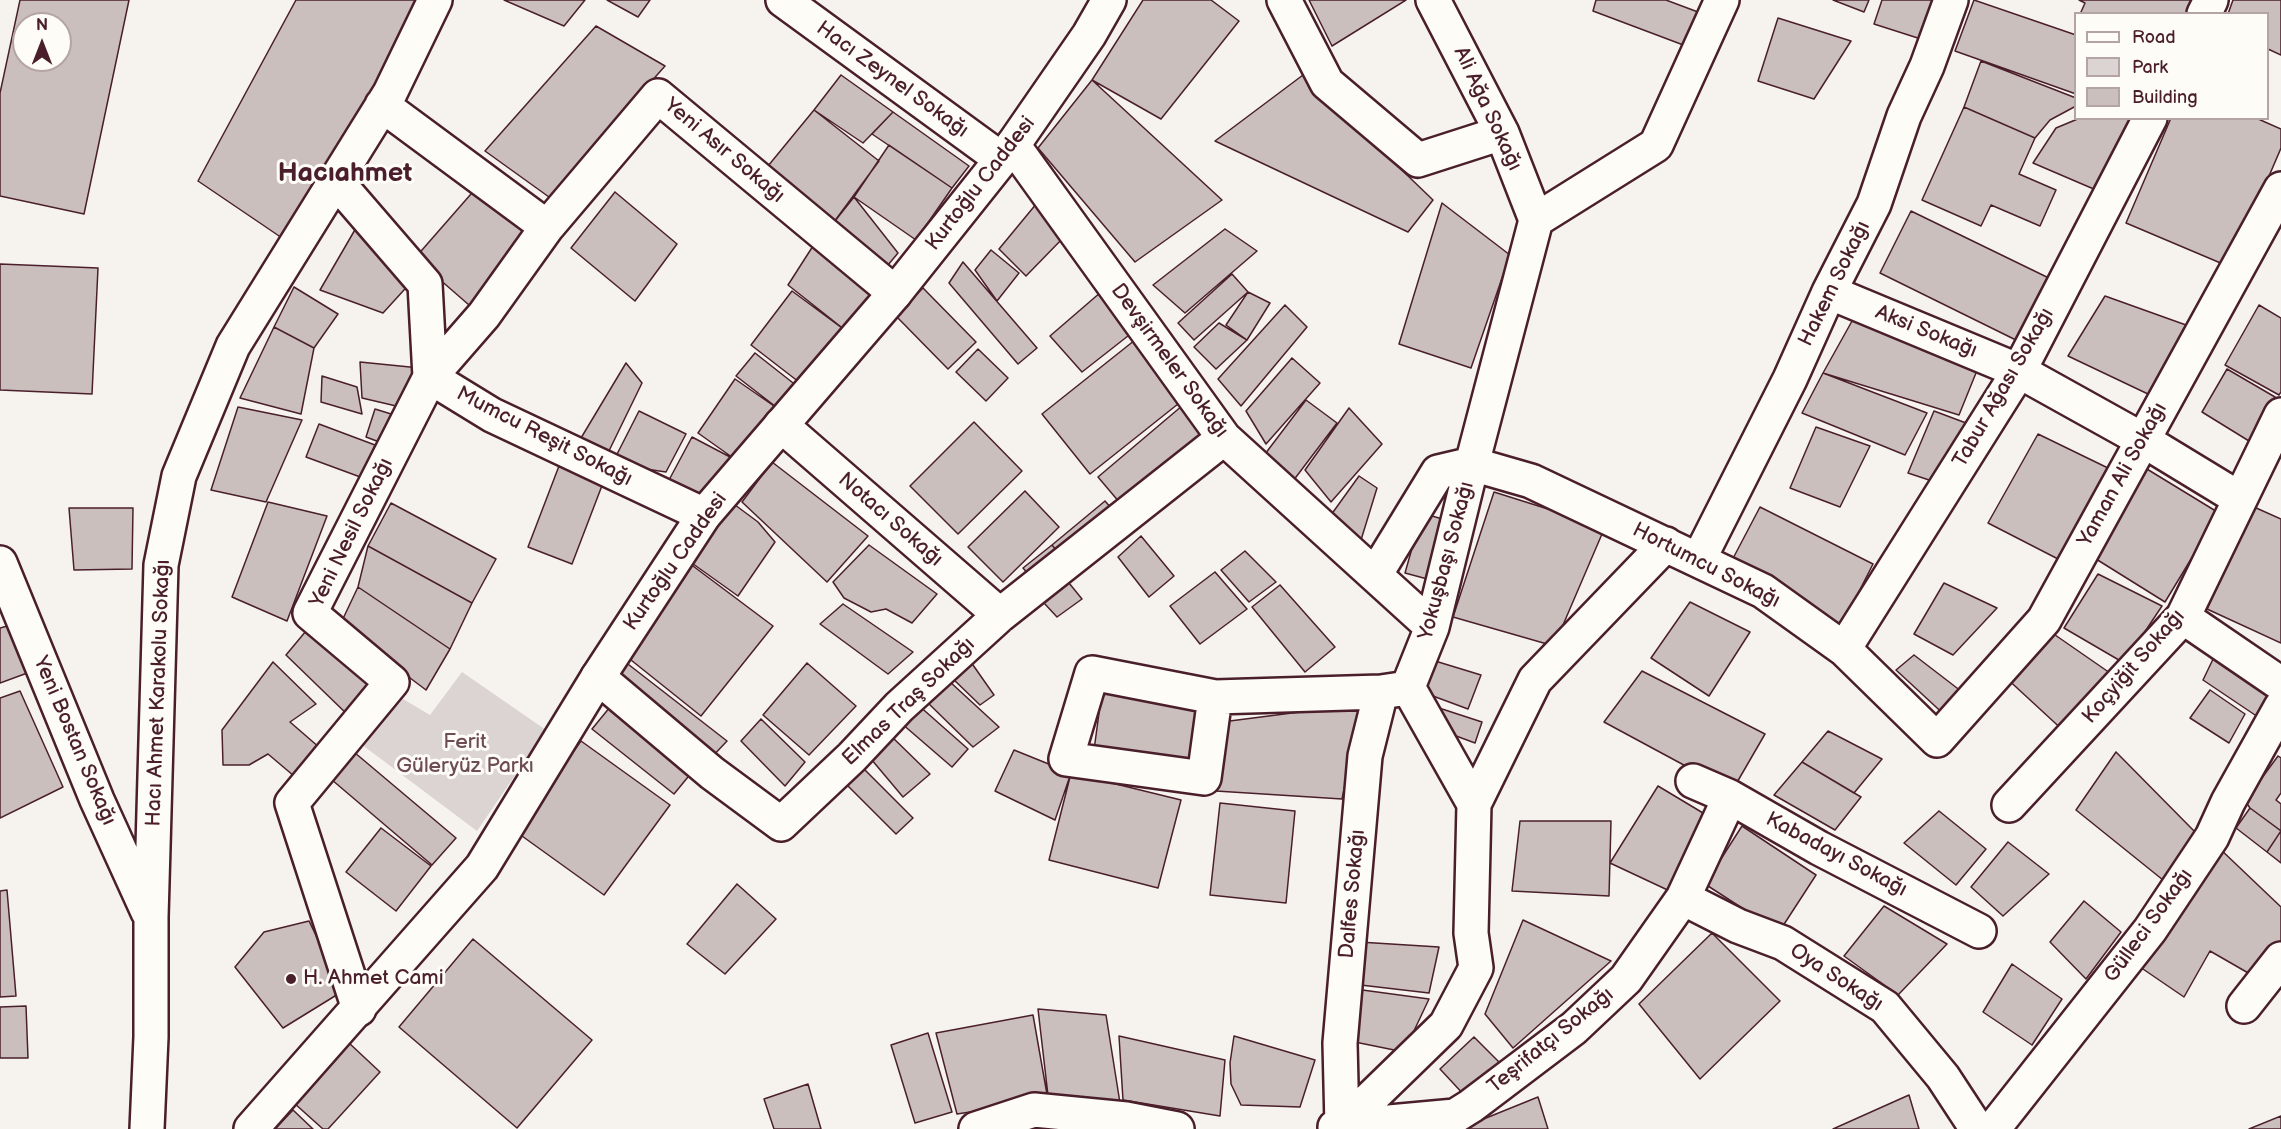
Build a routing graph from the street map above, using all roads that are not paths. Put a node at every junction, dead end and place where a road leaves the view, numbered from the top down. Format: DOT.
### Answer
graph roads {
  1 [pos="435,0"];
  2 [pos="783,0"];
  3 [pos="1109,0"];
  4 [pos="1284,0"];
  5 [pos="1433,0"];
  6 [pos="1722,0"];
  7 [pos="1951,0"];
  8 [pos="382,105"];
  9 [pos="2149,120"];
  10 [pos="1502,133"];
  11 [pos="1007,152"];
  12 [pos="337,182"];
  13 [pos="2281,189"];
  14 [pos="1536,220"];
  15 [pos="547,228"];
  16 [pos="1829,292"];
  17 [pos="895,293"];
  18 [pos="2019,371"];
  19 [pos="430,377"];
  20 [pos="2281,415"];
  21 [pos="781,425"];
  22 [pos="1224,438"];
  23 [pos="2143,440"];
  24 [pos="1472,464"];
  25 [pos="2240,499"];
  26 [pos="704,515"];
  27 [pos="1666,544"];
  28 [pos="1699,559"];
  29 [pos="0,563"];
  30 [pos="1375,575"];
  31 [pos="1000,615"];
  32 [pos="2183,617"];
  33 [pos="1432,627"];
  34 [pos="1844,649"];
  35 [pos="598,677"];
  36 [pos="2281,684"];
  37 [pos="1394,690"];
  38 [pos="1215,697"];
  39 [pos="2281,707"];
  40 [pos="1937,740"];
  41 [pos="1693,781"];
  42 [pos="1730,797"];
  43 [pos="1474,804"];
  44 [pos="2009,805"];
  45 [pos="1683,898"];
  46 [pos="151,917"];
  47 [pos="1979,931"];
  48 [pos="2281,960"];
  49 [pos="2244,1006"];
  50 [pos="358,1009"];
  51 [pos="1333,1128"];
  52 [pos="147,1129"];
  53 [pos="251,1129"];
  54 [pos="976,1129"];
  55 [pos="1177,1129"];
  56 [pos="1977,1129"];
  57 [pos="1993,1129"];
  1 -- 8 [label="street, Hacı Ahmet Karakolu Sokağı"];
  2 -- 11 [label="street, Hacı Zeynel Sokağı"];
  3 -- 11 [label="street, Kurtoğlu Caddesi"];
  4 -- 10 [label="street"];
  5 -- 10 [label="street, Ali Ağa Sokağı"];
  6 -- 14 [label="street"];
  7 -- 16 [label="street, Hakem Sokağı"];
  8 -- 12 [label="street, Hacı Ahmet Karakolu Sokağı"];
  8 -- 15 [label="street"];
  9 -- 18 [label="street, Tabur Ağası Sokağı"];
  10 -- 14 [label="street, Ali Ağa Sokağı"];
  11 -- 17 [label="street, Kurtoğlu Caddesi"];
  11 -- 22 [label="street, Devşirmeler Sokağı"];
  12 -- 19 [label="street"];
  12 -- 46 [label="street, Hacı Ahmet Karakolu Sokağı"];
  13 -- 23 [label="street, Yaman Ali Sokağı"];
  14 -- 24 [label="street, Yokuşbaşı Sokağı"];
  15 -- 17 [label="street, Yeni Asır Sokağı"];
  15 -- 19 [label="street, Yeni Asır Sokağı"];
  16 -- 18 [label="street, Aksi Sokağı"];
  16 -- 28 [label="street, Hakem Sokağı"];
  17 -- 21 [label="street, Kurtoğlu Caddesi"];
  18 -- 23 [label="street, Aksi Sokağı"];
  18 -- 34 [label="street, Tabur Ağası Sokağı"];
  19 -- 26 [label="street, Mumcu Reşit Sokağı"];
  19 -- 50 [label="street, Yeni Nesil Sokağı"];
  20 -- 25 [label="street, Koçyiğit Sokağı"];
  21 -- 26 [label="street, Kurtoğlu Caddesi"];
  21 -- 31 [label="street, Notacı Sokağı"];
  22 -- 30 [label="street, Devşirmeler Sokağı"];
  22 -- 31 [label="street, Elmas Traş Sokağı"];
  23 -- 25 [label="street, Aksi Sokağı"];
  23 -- 40 [label="street, Yaman Ali Sokağı"];
  24 -- 27 [label="street, Hortumcu Sokağı"];
  24 -- 30 [label="street, Yokuşbaşı Sokağı"];
  24 -- 33 [label="street, Yokuşbaşı Sokağı"];
  25 -- 32 [label="street, Koçyiğit Sokağı"];
  26 -- 35 [label="street, Kurtoğlu Caddesi"];
  27 -- 28 [label="street, Hortumcu Sokağı"];
  27 -- 43 [label="street"];
  28 -- 34 [label="street, Hortumcu Sokağı"];
  29 -- 46 [label="street, Yeni Bostan Sokağı"];
  30 -- 33 [label="street, Devşirmeler Sokağı"];
  31 -- 35 [label="street, Elmas Traş Sokağı"];
  32 -- 36 [label="street"];
  32 -- 44 [label="street, Koçyiğit Sokağı"];
  33 -- 37 [label="street, Yokuşbaşı Sokağı"];
  34 -- 40 [label="street, Hortumcu Sokağı"];
  35 -- 50 [label="street, Kurtoğlu Caddesi"];
  37 -- 38 [label="street"];
  37 -- 43 [label="street"];
  37 -- 51 [label="street, Dalfes Sokağı"];
  38 -- 38 [label="street"];
  39 -- 57 [label="street, Gülleci Sokağı"];
  41 -- 42 [label="street, Kabadayı Sokağı"];
  42 -- 45 [label="street, Teşrifatçı Sokağı"];
  42 -- 47 [label="street, Kabadayı Sokağı"];
  43 -- 51 [label="street"];
  45 -- 51 [label="street, Teşrifatçı Sokağı"];
  45 -- 56 [label="street, Oya Sokağı"];
  46 -- 52 [label="street, Hacı Ahmet Karakolu Sokağı"];
  48 -- 49 [label="street"];
  50 -- 53 [label="street, Kurtoğlu Caddesi"];
  54 -- 55 [label="street"];
}
